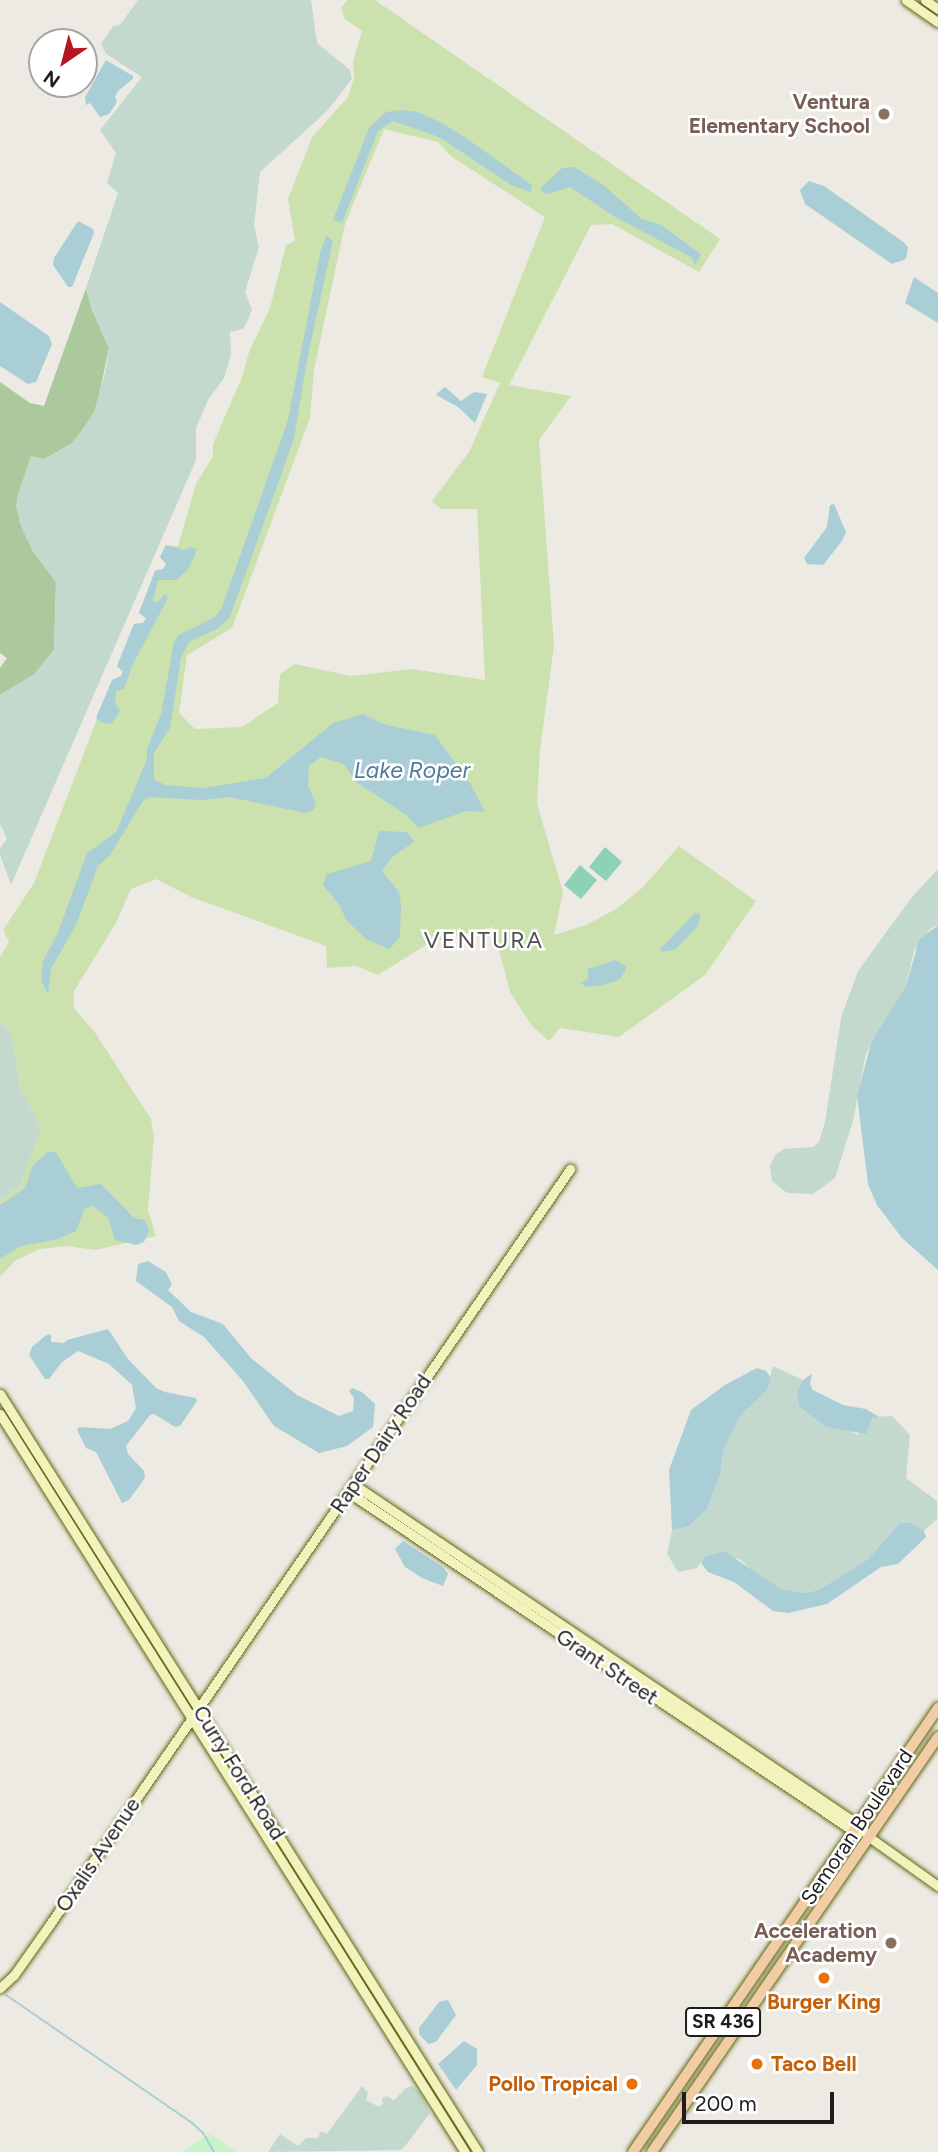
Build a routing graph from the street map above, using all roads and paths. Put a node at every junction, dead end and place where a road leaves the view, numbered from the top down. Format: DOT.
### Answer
graph roads {
  1 [pos="906,0"];
  2 [pos="925,0"];
  3 [pos="938,9"];
  4 [pos="938,22"];
  5 [pos="570,1169"];
  6 [pos="0,1394"];
  7 [pos="0,1414"];
  8 [pos="351,1488"];
  9 [pos="91,1559"];
  10 [pos="131,1601"];
  11 [pos="130,1620"];
  12 [pos="174,1670"];
  13 [pos="198,1708"];
  14 [pos="938,1709"];
  15 [pos="192,1718"];
  16 [pos="938,1737"];
  17 [pos="254,1817"];
  18 [pos="856,1829"];
  19 [pos="869,1837"];
  20 [pos="269,1840"];
  21 [pos="286,1848"];
  22 [pos="938,1886"];
  23 [pos="319,1900"];
  24 [pos="311,1907"];
  25 [pos="785,1932"];
  26 [pos="351,1951"];
  27 [pos="782,1963"];
  28 [pos="0,1988"];
  29 [pos="739,1998"];
  30 [pos="414,2071"];
  31 [pos="699,2085"];
  32 [pos="676,2090"];
  33 [pos="455,2116"];
  34 [pos="448,2124"];
  35 [pos="670,2126"];
  36 [pos="465,2152"];
  37 [pos="476,2152"];
  38 [pos="633,2152"];
  39 [pos="652,2152"];
  1 -- 4 [label="main road"];
  2 -- 3 [label="main road"];
  5 -- 8 [label="main road, Raper Dairy Road"];
  6 -- 10 [label="main road, Curry Ford Road"];
  7 -- 9 [label="main road, Curry Ford Road"];
  8 -- 13 [label="main road, Raper Dairy Road"];
  8 -- 18 [label="main road, Grant Street"];
  9 -- 10 [label="main road"];
  9 -- 11 [label="main road, Curry Ford Road"];
  10 -- 12 [label="main road, Curry Ford Road"];
  11 -- 12 [label="main road"];
  11 -- 15 [label="main road, Curry Ford Road"];
  12 -- 13 [label="main road, Curry Ford Road"];
  13 -- 15 [label="main road, Raper Dairy Road"];
  13 -- 21 [label="main road, Curry Ford Road"];
  14 -- 18 [label="main road, Semoran Boulevard / SR 436"];
  15 -- 17 [label="main road, Curry Ford Road"];
  15 -- 28 [label="main road, Oxalis Avenue"];
  16 -- 19 [label="main road, Semoran Boulevard / SR 436"];
  17 -- 20 [label="main road, Curry Ford Road"];
  17 -- 21 [label="main road"];
  18 -- 19 [label="main road, Grant Street"];
  18 -- 25 [label="main road, Semoran Boulevard / SR 436"];
  19 -- 22 [label="main road, Grant Street"];
  19 -- 27 [label="main road, Semoran Boulevard / SR 436"];
  20 -- 23 [label="main road"];
  20 -- 24 [label="main road, Curry Ford Road"];
  21 -- 23 [label="main road, Curry Ford Road"];
  23 -- 26 [label="main road, Curry Ford Road"];
  24 -- 26 [label="main road"];
  24 -- 30 [label="main road, Curry Ford Road"];
  25 -- 27 [label="main road"];
  25 -- 29 [label="main road, Semoran Boulevard / SR 436"];
  26 -- 33 [label="main road, Curry Ford Road"];
  27 -- 31 [label="main road, Semoran Boulevard / SR 436"];
  29 -- 31 [label="main road"];
  29 -- 32 [label="main road, Semoran Boulevard / SR 436"];
  30 -- 33 [label="main road"];
  30 -- 34 [label="main road, Curry Ford Road"];
  31 -- 35 [label="main road, Semoran Boulevard / SR 436"];
  32 -- 35 [label="main road"];
  32 -- 38 [label="main road, Semoran Boulevard / SR 436"];
  33 -- 37 [label="main road, Curry Ford Road"];
  34 -- 36 [label="main road, Curry Ford Road"];
  34 -- 37 [label="main road"];
  35 -- 39 [label="main road, Semoran Boulevard / SR 436"];
}
